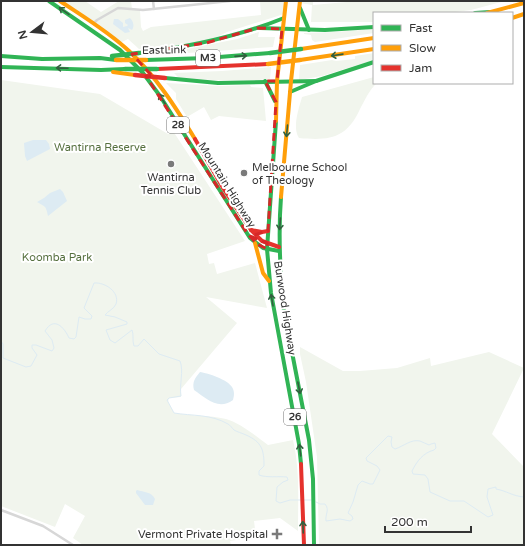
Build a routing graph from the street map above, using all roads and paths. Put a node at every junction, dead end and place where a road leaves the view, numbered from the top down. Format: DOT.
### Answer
graph roads {
  1 [pos="49,1"];
  2 [pos="60,1"];
  3 [pos="153,1"];
  4 [pos="230,1"];
  5 [pos="286,1"];
  6 [pos="209,2"];
  7 [pos="524,3"];
  8 [pos="300,4"];
  9 [pos="154,9"];
  10 [pos="494,11"];
  11 [pos="484,12"];
  12 [pos="491,12"];
  13 [pos="524,14"];
  14 [pos="284,18"];
  15 [pos="513,18"];
  16 [pos="94,24"];
  17 [pos="373,27"];
  18 [pos="88,28"];
  19 [pos="258,28"];
  20 [pos="282,29"];
  21 [pos="297,30"];
  22 [pos="309,30"];
  23 [pos="373,38"];
  24 [pos="373,49"];
  25 [pos="1,56"];
  26 [pos="114,58"];
  27 [pos="373,62"];
  28 [pos="1,66"];
  29 [pos="101,70"];
  30 [pos="277,81"];
  31 [pos="291,81"];
  32 [pos="316,81"];
  33 [pos="265,82"];
  34 [pos="290,92"];
  35 [pos="276,102"];
  36 [pos="222,185"];
  37 [pos="218,188"];
  38 [pos="251,230"];
  39 [pos="268,231"];
  40 [pos="255,243"];
  41 [pos="267,243"];
  42 [pos="267,249"];
  43 [pos="279,249"];
  44 [pos="269,281"];
  45 [pos="281,346"];
  46 [pos="292,350"];
  47 [pos="1,510"];
  48 [pos="72,545"];
  49 [pos="304,545"];
  50 [pos="314,545"];
  18 -- 1 [label="main road, Mountain Highway / 28, one-way"];
  2 -- 16 [label="main road, Mountain Highway / 28"];
  3 -- 9 [label="street"];
  4 -- 6 [label="street"];
  5 -- 14 [label="main road, Burwood Highway / 26"];
  6 -- 9 [label="street"];
  7 -- 10 [label="main road"];
  8 -- 21 [label="main road, Burwood Highway / 26"];
  8 -- 22 [label="main road"];
  9 -- 16 [label="street"];
  10 -- 11 [label="main road"];
  10 -- 12 [label="main road"];
  13 -- 15 [label="main road"];
  14 -- 19 [label="main road"];
  14 -- 20 [label="main road, Burwood Highway / 26"];
  16 -- 18 [label="main road"];
  16 -- 36 [label="main road, Mountain Highway / 28"];
  17 -- 22 [label="main road"];
  37 -- 18 [label="main road, Mountain Highway / 28, one-way"];
  19 -- 20 [label="main road"];
  19 -- 26 [label="main road, bridge"];
  20 -- 21 [label="main road"];
  20 -- 30 [label="main road, Burwood Highway / 26"];
  21 -- 22 [label="main road"];
  21 -- 31 [label="main road, Burwood Highway / 26"];
  26 -- 23 [label="main road, EastLink / M3, one-way, bridge"];
  24 -- 29 [label="main road, EastLink / M3, one-way, bridge"];
  25 -- 26 [label="main road, EastLink / M3"];
  27 -- 32 [label="main road"];
  29 -- 28 [label="main road, EastLink / M3, one-way"];
  29 -- 33 [label="main road, bridge"];
  30 -- 31 [label="main road"];
  30 -- 33 [label="main road"];
  30 -- 35 [label="main road, Burwood Highway / 26"];
  31 -- 32 [label="main road"];
  31 -- 34 [label="main road, Burwood Highway / 26"];
  32 -- 34 [label="main road"];
  33 -- 35 [label="main road"];
  34 -- 43 [label="main road, Burwood Highway / 26, one-way"];
  35 -- 39 [label="main road, Burwood Highway / 26"];
  36 -- 37 [label="main road"];
  36 -- 38 [label="main road, Mountain Highway / 28"];
  37 -- 40 [label="main road, Mountain Highway / 28"];
  38 -- 39 [label="main road"];
  38 -- 41 [label="main road, Mountain Highway / 28"];
  39 -- 41 [label="main road, Burwood Highway / 26"];
  40 -- 42 [label="main road, Mountain Highway / 28"];
  40 -- 44 [label="main road"];
  41 -- 42 [label="main road, Burwood Highway / 26"];
  41 -- 43 [label="main road, Mountain Highway / 28"];
  42 -- 43 [label="main road, Mountain Highway / 28"];
  42 -- 44 [label="main road, Burwood Highway / 26"];
  43 -- 46 [label="main road, Burwood Highway / 26"];
  45 -- 44 [label="main road, Burwood Highway / 26, one-way"];
  45 -- 46 [label="main road"];
  49 -- 45 [label="main road, Burwood Highway / 26, one-way"];
  46 -- 50 [label="main road, Burwood Highway / 26, one-way"];
  47 -- 48 [label="street"];
}
